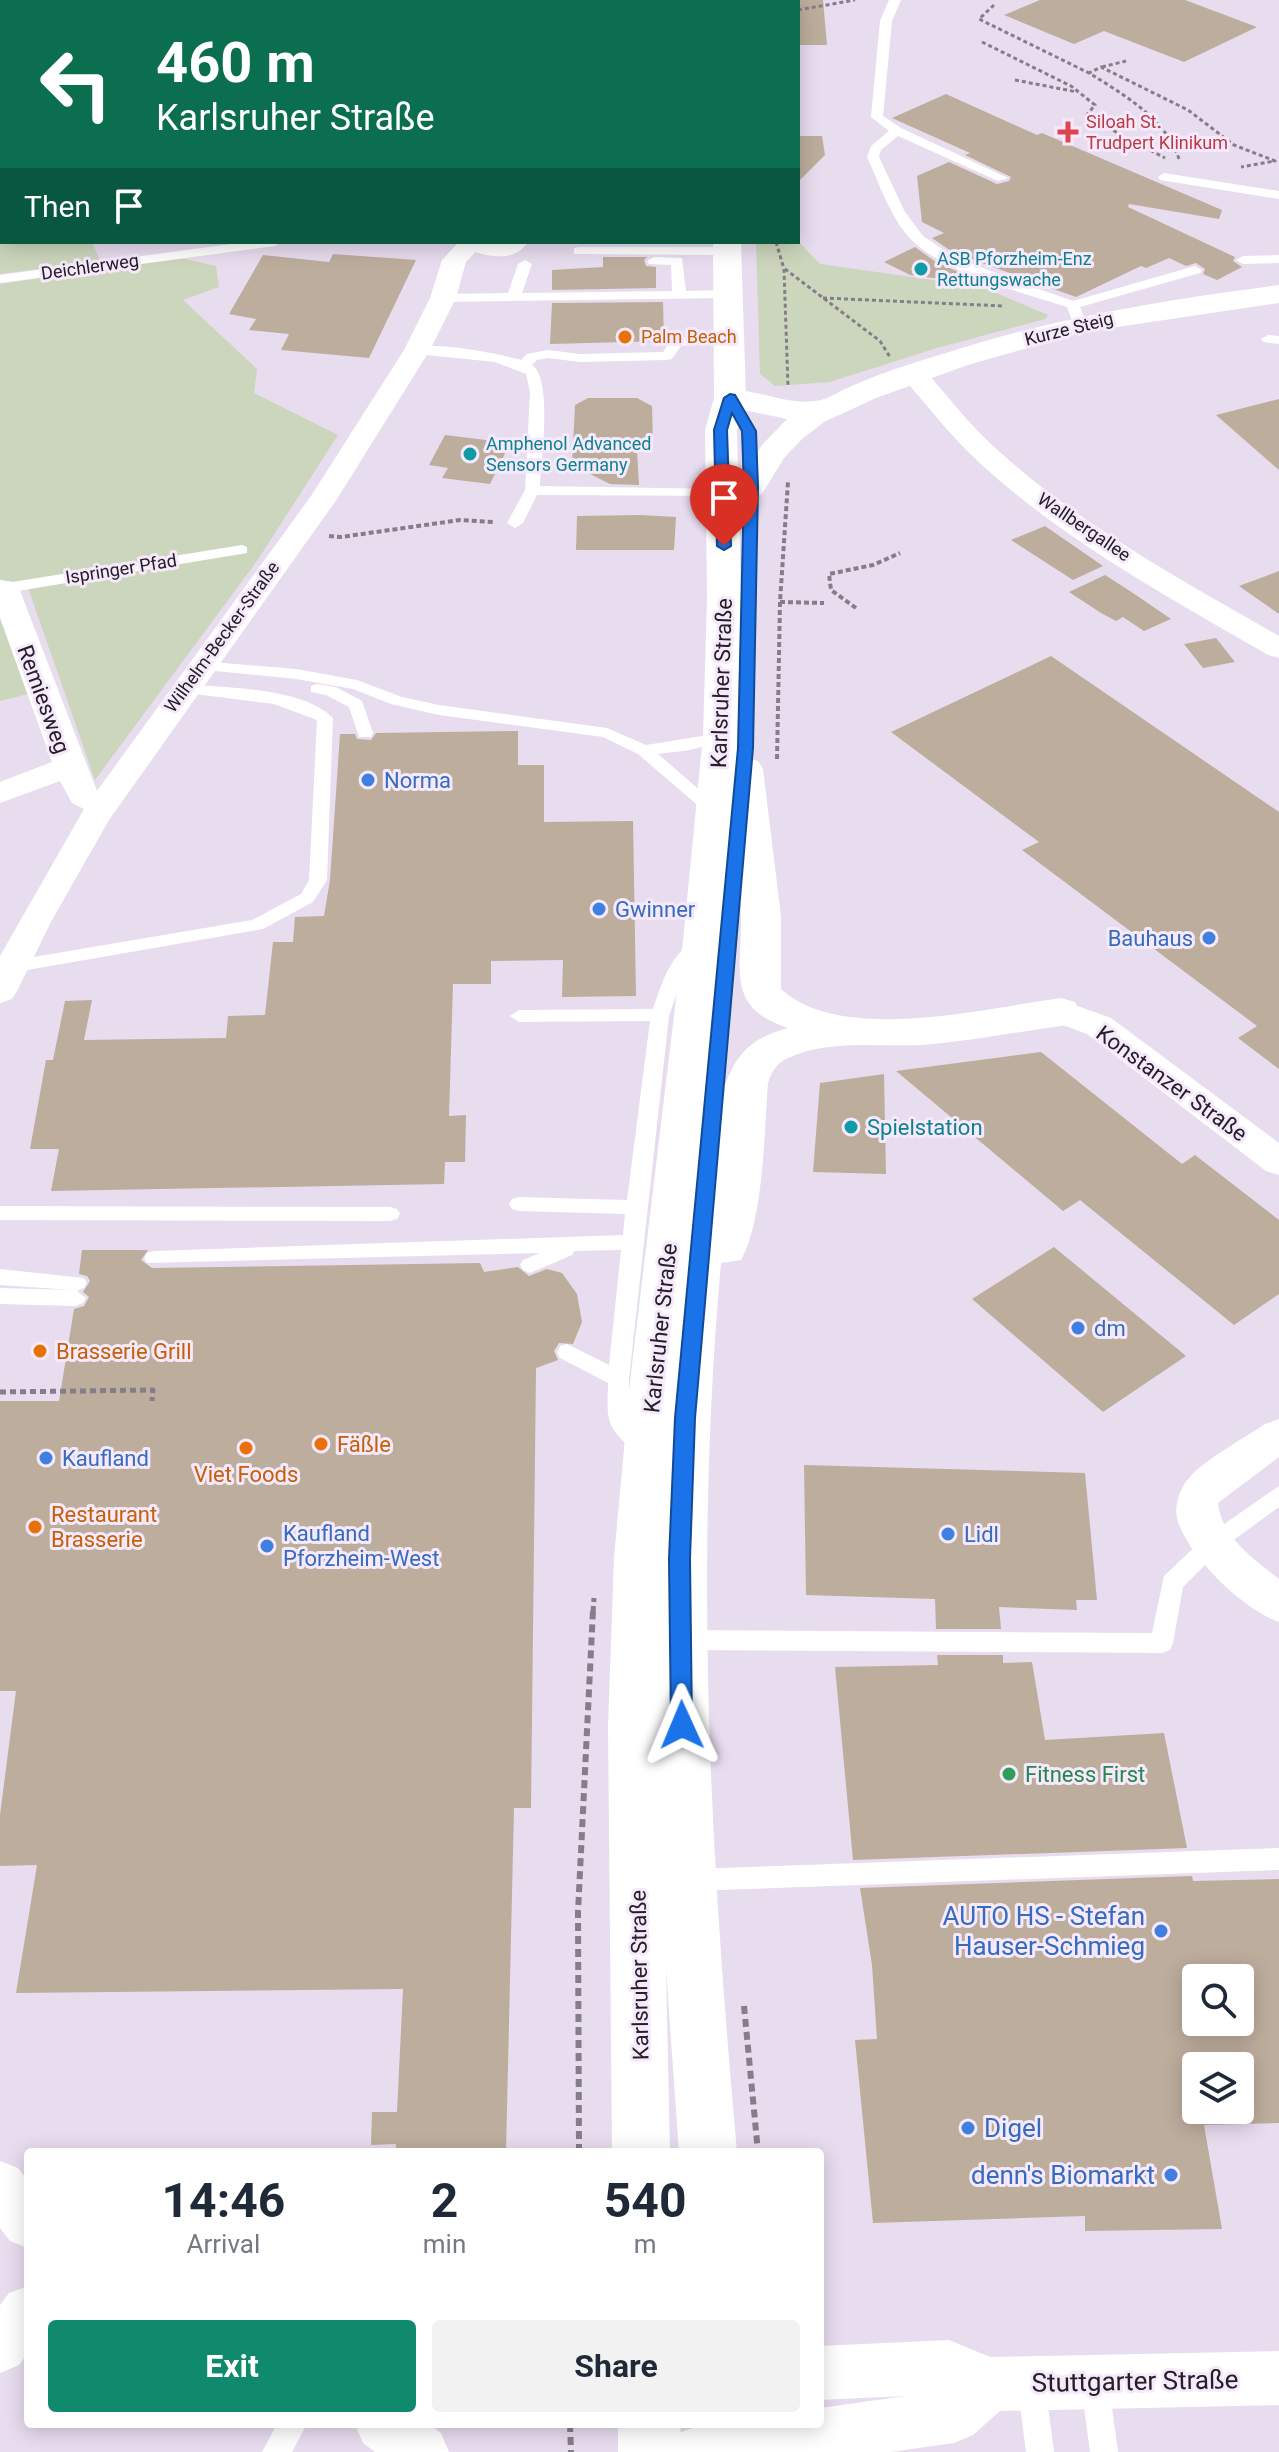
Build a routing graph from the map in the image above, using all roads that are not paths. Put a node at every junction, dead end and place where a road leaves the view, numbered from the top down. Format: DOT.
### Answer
graph roads {
  1 [pos="895,0"];
  2 [pos="897,131"];
  3 [pos="1164,177"];
  4 [pos="1002,178"];
  5 [pos="1279,195"];
  6 [pos="244,244"];
  7 [pos="494,246"];
  8 [pos="727,247"];
  9 [pos="181,248"];
  10 [pos="579,251"];
  11 [pos="1279,259"];
  12 [pos="1243,260"];
  13 [pos="626,262"];
  14 [pos="1195,270"];
  15 [pos="0,279"];
  16 [pos="445,291"];
  17 [pos="679,293"];
  18 [pos="726,294"];
  19 [pos="1279,294"];
  20 [pos="514,296"];
  21 [pos="1076,313"];
  22 [pos="729,338"];
  23 [pos="417,350"];
  24 [pos="902,365"];
  25 [pos="523,366"];
  26 [pos="865,391"];
  27 [pos="730,398"];
  28 [pos="826,409"];
  29 [pos="532,490"];
  30 [pos="736,490"];
  31 [pos="515,523"];
  32 [pos="242,550"];
  33 [pos="1,585"];
  34 [pos="1279,649"];
  35 [pos="192,677"];
  36 [pos="241,681"];
  37 [pos="365,733"];
  38 [pos="721,736"];
  39 [pos="644,750"];
  40 [pos="69,766"];
  41 [pos="745,769"];
  42 [pos="0,793"];
  43 [pos="104,804"];
  44 [pos="716,811"];
  45 [pos="703,941"];
  46 [pos="5,979"];
  47 [pos="1061,1012"];
  48 [pos="519,1016"];
  49 [pos="660,1016"];
  50 [pos="842,1032"];
  51 [pos="1279,1162"];
  52 [pos="519,1204"];
  53 [pos="637,1207"];
  54 [pos="0,1213"];
  55 [pos="390,1214"];
  56 [pos="632,1242"];
  57 [pos="576,1245"];
  58 [pos="516,1247"];
  59 [pos="154,1258"];
  60 [pos="0,1277"];
  61 [pos="0,1296"];
  62 [pos="567,1352"];
  63 [pos="618,1379"];
  64 [pos="666,1434"];
  65 [pos="1279,1435"];
  66 [pos="1279,1495"];
  67 [pos="1212,1544"];
  68 [pos="1279,1604"];
  69 [pos="681,1640"];
  70 [pos="1279,1859"];
  71 [pos="690,1880"];
  72 [pos="641,2148"];
  73 [pos="708,2148"];
  74 [pos="0,2186"];
  75 [pos="24,2218"];
  76 [pos="24,2317"];
  77 [pos="0,2346"];
  78 [pos="824,2373"];
  79 [pos="1279,2378"];
  80 [pos="1095,2381"];
  81 [pos="1011,2384"];
  82 [pos="291,2428"];
  83 [pos="388,2428"];
  84 [pos="649,2428"];
  85 [pos="722,2444"];
  86 [pos="276,2452"];
  87 [pos="422,2452"];
  88 [pos="650,2452"];
  89 [pos="1040,2452"];
  90 [pos="1104,2452"];
  1 -- 2 [label="lane"];
  2 -- 4 [label="lane"];
  2 -- 21 [label="lane"];
  3 -- 5 [label="lane"];
  6 -- 9 [label="lane, Deichlerweg"];
  7 -- 16 [label="street, Wilhelm-Becker-Straße"];
  7 -- 20 [label="lane"];
  8 -- 10 [label="lane"];
  8 -- 18 [label="main road"];
  9 -- 15 [label="lane, Deichlerweg"];
  11 -- 12 [label="lane"];
  13 -- 17 [label="lane"];
  14 -- 21 [label="lane"];
  16 -- 20 [label="lane"];
  16 -- 23 [label="street, Wilhelm-Becker-Straße"];
  17 -- 18 [label="lane"];
  17 -- 20 [label="lane"];
  18 -- 22 [label="main road"];
  19 -- 21 [label="main road, Kurze Steig"];
  21 -- 24 [label="main road, Kurze Steig"];
  22 -- 25 [label="lane"];
  22 -- 27 [label="main road"];
  23 -- 25 [label="lane"];
  23 -- 35 [label="street, Wilhelm-Becker-Straße"];
  24 -- 26 [label="main road, Kurze Steig"];
  24 -- 34 [label="street, Wallbergallee"];
  25 -- 29 [label="lane"];
  26 -- 27 [label="main road, Kurze Steig"];
  26 -- 28 [label="main road, Kurze Steig"];
  27 -- 28 [label="main road, Kurze Steig"];
  27 -- 30 [label="main road, Karlsruher Straße"];
  28 -- 30 [label="main road"];
  29 -- 30 [label="lane"];
  29 -- 31 [label="lane"];
  30 -- 38 [label="main road, Karlsruher Straße"];
  30 -- 41 [label="main road, Karlsruher Straße"];
  32 -- 33 [label="lane, Ispringer Pfad"];
  33 -- 40 [label="street, Remiesweg"];
  35 -- 39 [label="lane"];
  35 -- 43 [label="street, Wilhelm-Becker-Straße"];
  35 -- 46 [label="lane"];
  36 -- 37 [label="lane"];
  38 -- 39 [label="lane"];
  38 -- 44 [label="main road, Karlsruher Straße"];
  39 -- 44 [label="lane"];
  40 -- 42 [label="street"];
  40 -- 43 [label="street, Remiesweg"];
  41 -- 50 [label="main road"];
  41 -- 64 [label="main road, Karlsruher Straße"];
  43 -- 46 [label="street, Wilhelm-Becker-Straße"];
  44 -- 45 [label="main road, Karlsruher Straße"];
  45 -- 49 [label="lane"];
  45 -- 64 [label="main road, Karlsruher Straße"];
  47 -- 50 [label="main road"];
  47 -- 51 [label="street, Konstanzer Straße"];
  48 -- 49 [label="lane"];
  49 -- 53 [label="lane"];
  50 -- 64 [label="main road"];
  52 -- 53 [label="lane"];
  53 -- 56 [label="lane"];
  54 -- 55 [label="lane"];
  56 -- 57 [label="lane"];
  56 -- 63 [label="lane"];
  57 -- 58 [label="lane"];
  57 -- 58 [label="lane"];
  58 -- 59 [label="lane"];
  60 -- 61 [label="lane"];
  62 -- 63 [label="lane"];
  63 -- 64 [label="lane"];
  64 -- 69 [label="main road, Karlsruher Straße"];
  64 -- 72 [label="main road, Karlsruher Straße"];
  65 -- 67 [label="street"];
  66 -- 67 [label="lane"];
  67 -- 68 [label="street"];
  67 -- 69 [label="lane"];
  69 -- 71 [label="main road, Karlsruher Straße"];
  70 -- 71 [label="lane"];
  71 -- 73 [label="main road, Karlsruher Straße"];
  74 -- 75 [label="street"];
  76 -- 77 [label="street"];
  78 -- 81 [label="street, Stuttgarter Straße"];
  79 -- 80 [label="street, Stuttgarter Straße"];
  80 -- 81 [label="street, Stuttgarter Straße"];
  80 -- 90 [label="lane"];
  81 -- 85 [label="street"];
  81 -- 89 [label="lane"];
  82 -- 86 [label="lane"];
  83 -- 87 [label="street"];
  84 -- 88 [label="main road"];
}
